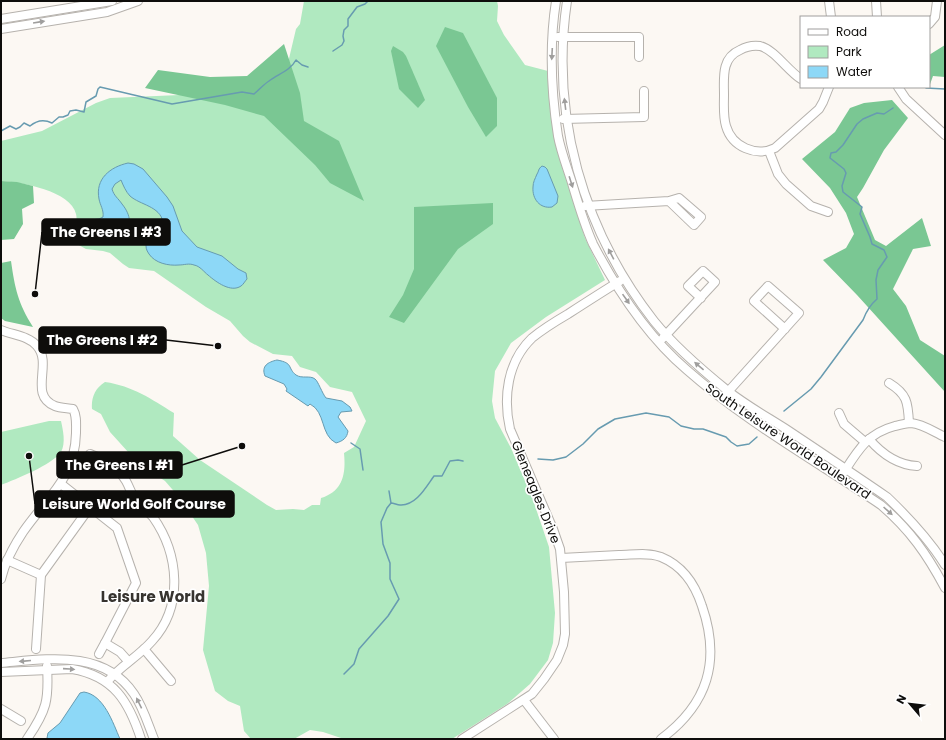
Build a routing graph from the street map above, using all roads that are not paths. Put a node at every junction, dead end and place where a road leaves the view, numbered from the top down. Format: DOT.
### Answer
graph roads {
  1 [pos="112,1"];
  2 [pos="138,1"];
  3 [pos="556,1"];
  4 [pos="567,1"];
  5 [pos="829,1"];
  6 [pos="876,1"];
  7 [pos="938,1"];
  8 [pos="830,16"];
  9 [pos="877,16"];
  10 [pos="1,19"];
  11 [pos="930,23"];
  12 [pos="1,29"];
  13 [pos="553,36"];
  14 [pos="563,37"];
  15 [pos="639,57"];
  16 [pos="800,78"];
  17 [pos="826,88"];
  18 [pos="899,88"];
  19 [pos="644,91"];
  20 [pos="567,119"];
  21 [pos="556,120"];
  22 [pos="945,135"];
  23 [pos="769,151"];
  24 [pos="669,201"];
  25 [pos="589,205"];
  26 [pos="579,207"];
  27 [pos="828,212"];
  28 [pos="624,278"];
  29 [pos="616,283"];
  30 [pos="701,298"];
  31 [pos="784,329"];
  32 [pos="1,330"];
  33 [pos="666,335"];
  34 [pos="659,342"];
  35 [pos="888,383"];
  36 [pos="728,391"];
  37 [pos="722,399"];
  38 [pos="839,414"];
  39 [pos="909,423"];
  40 [pos="945,437"];
  41 [pos="867,440"];
  42 [pos="90,454"];
  43 [pos="917,466"];
  44 [pos="846,469"];
  45 [pos="840,478"];
  46 [pos="61,484"];
  47 [pos="90,507"];
  48 [pos="561,558"];
  49 [pos="7,560"];
  50 [pos="945,564"];
  51 [pos="934,567"];
  52 [pos="41,575"];
  53 [pos="1,579"];
  54 [pos="945,588"];
  55 [pos="105,643"];
  56 [pos="36,648"];
  57 [pos="144,649"];
  58 [pos="1,654"];
  59 [pos="99,654"];
  60 [pos="47,659"];
  61 [pos="128,661"];
  62 [pos="1,663"];
  63 [pos="47,670"];
  64 [pos="2,672"];
  65 [pos="113,674"];
  66 [pos="171,681"];
  67 [pos="107,682"];
  68 [pos="524,700"];
  69 [pos="1,709"];
  70 [pos="21,721"];
  71 [pos="27,739"];
  72 [pos="142,739"];
  73 [pos="154,739"];
  74 [pos="462,739"];
  75 [pos="554,739"];
  76 [pos="661,739"];
  1 -- 10 [label="street"];
  12 -- 2 [label="street, one-way"];
  3 -- 13 [label="street, South Leisure World Boulevard"];
  4 -- 14 [label="street, South Leisure World Boulevard"];
  5 -- 8 [label="street"];
  6 -- 9 [label="street"];
  7 -- 11 [label="street"];
  13 -- 14 [label="street"];
  13 -- 21 [label="street, South Leisure World Boulevard, one-way"];
  14 -- 15 [label="street"];
  20 -- 14 [label="street, South Leisure World Boulevard, one-way"];
  16 -- 23 [label="street"];
  17 -- 23 [label="street"];
  18 -- 22 [label="street"];
  19 -- 20 [label="street"];
  20 -- 21 [label="street"];
  20 -- 25 [label="street, South Leisure World Boulevard"];
  21 -- 26 [label="street, South Leisure World Boulevard, one-way"];
  23 -- 27 [label="street"];
  24 -- 25 [label="street"];
  25 -- 26 [label="street"];
  28 -- 25 [label="street, South Leisure World Boulevard, one-way"];
  26 -- 29 [label="street, South Leisure World Boulevard"];
  28 -- 29 [label="street, Gleneagles Drive"];
  28 -- 33 [label="street, South Leisure World Boulevard"];
  29 -- 34 [label="street, South Leisure World Boulevard, one-way"];
  29 -- 48 [label="street, Gleneagles Drive"];
  30 -- 33 [label="street"];
  31 -- 31 [label="street"];
  31 -- 36 [label="street"];
  32 -- 46 [label="street"];
  33 -- 34 [label="street"];
  36 -- 33 [label="street, South Leisure World Boulevard, one-way"];
  34 -- 37 [label="street, South Leisure World Boulevard"];
  35 -- 39 [label="street"];
  36 -- 37 [label="street"];
  36 -- 44 [label="street, South Leisure World Boulevard"];
  37 -- 45 [label="street, South Leisure World Boulevard"];
  38 -- 41 [label="street"];
  39 -- 40 [label="street"];
  39 -- 41 [label="street"];
  41 -- 43 [label="street"];
  41 -- 44 [label="street"];
  42 -- 57 [label="street"];
  44 -- 45 [label="street"];
  44 -- 50 [label="street, South Leisure World Boulevard"];
  45 -- 51 [label="street, South Leisure World Boulevard, one-way"];
  46 -- 47 [label="street"];
  46 -- 49 [label="street"];
  47 -- 52 [label="street"];
  47 -- 55 [label="street"];
  48 -- 68 [label="street, Gleneagles Drive"];
  48 -- 76 [label="street"];
  49 -- 52 [label="street"];
  49 -- 53 [label="street"];
  50 -- 51 [label="street"];
  51 -- 54 [label="street, South Leisure World Boulevard"];
  52 -- 56 [label="street"];
  55 -- 59 [label="street"];
  55 -- 61 [label="street"];
  57 -- 61 [label="street"];
  57 -- 66 [label="street"];
  58 -- 62 [label="street"];
  60 -- 62 [label="street, one-way"];
  60 -- 63 [label="street"];
  60 -- 65 [label="street"];
  61 -- 65 [label="street"];
  62 -- 64 [label="street"];
  63 -- 64 [label="street"];
  63 -- 67 [label="street, one-way"];
  63 -- 71 [label="street"];
  65 -- 67 [label="street"];
  73 -- 65 [label="street, one-way"];
  67 -- 72 [label="street"];
  68 -- 74 [label="street, Gleneagles Drive"];
  68 -- 75 [label="street"];
  69 -- 70 [label="street"];
}
